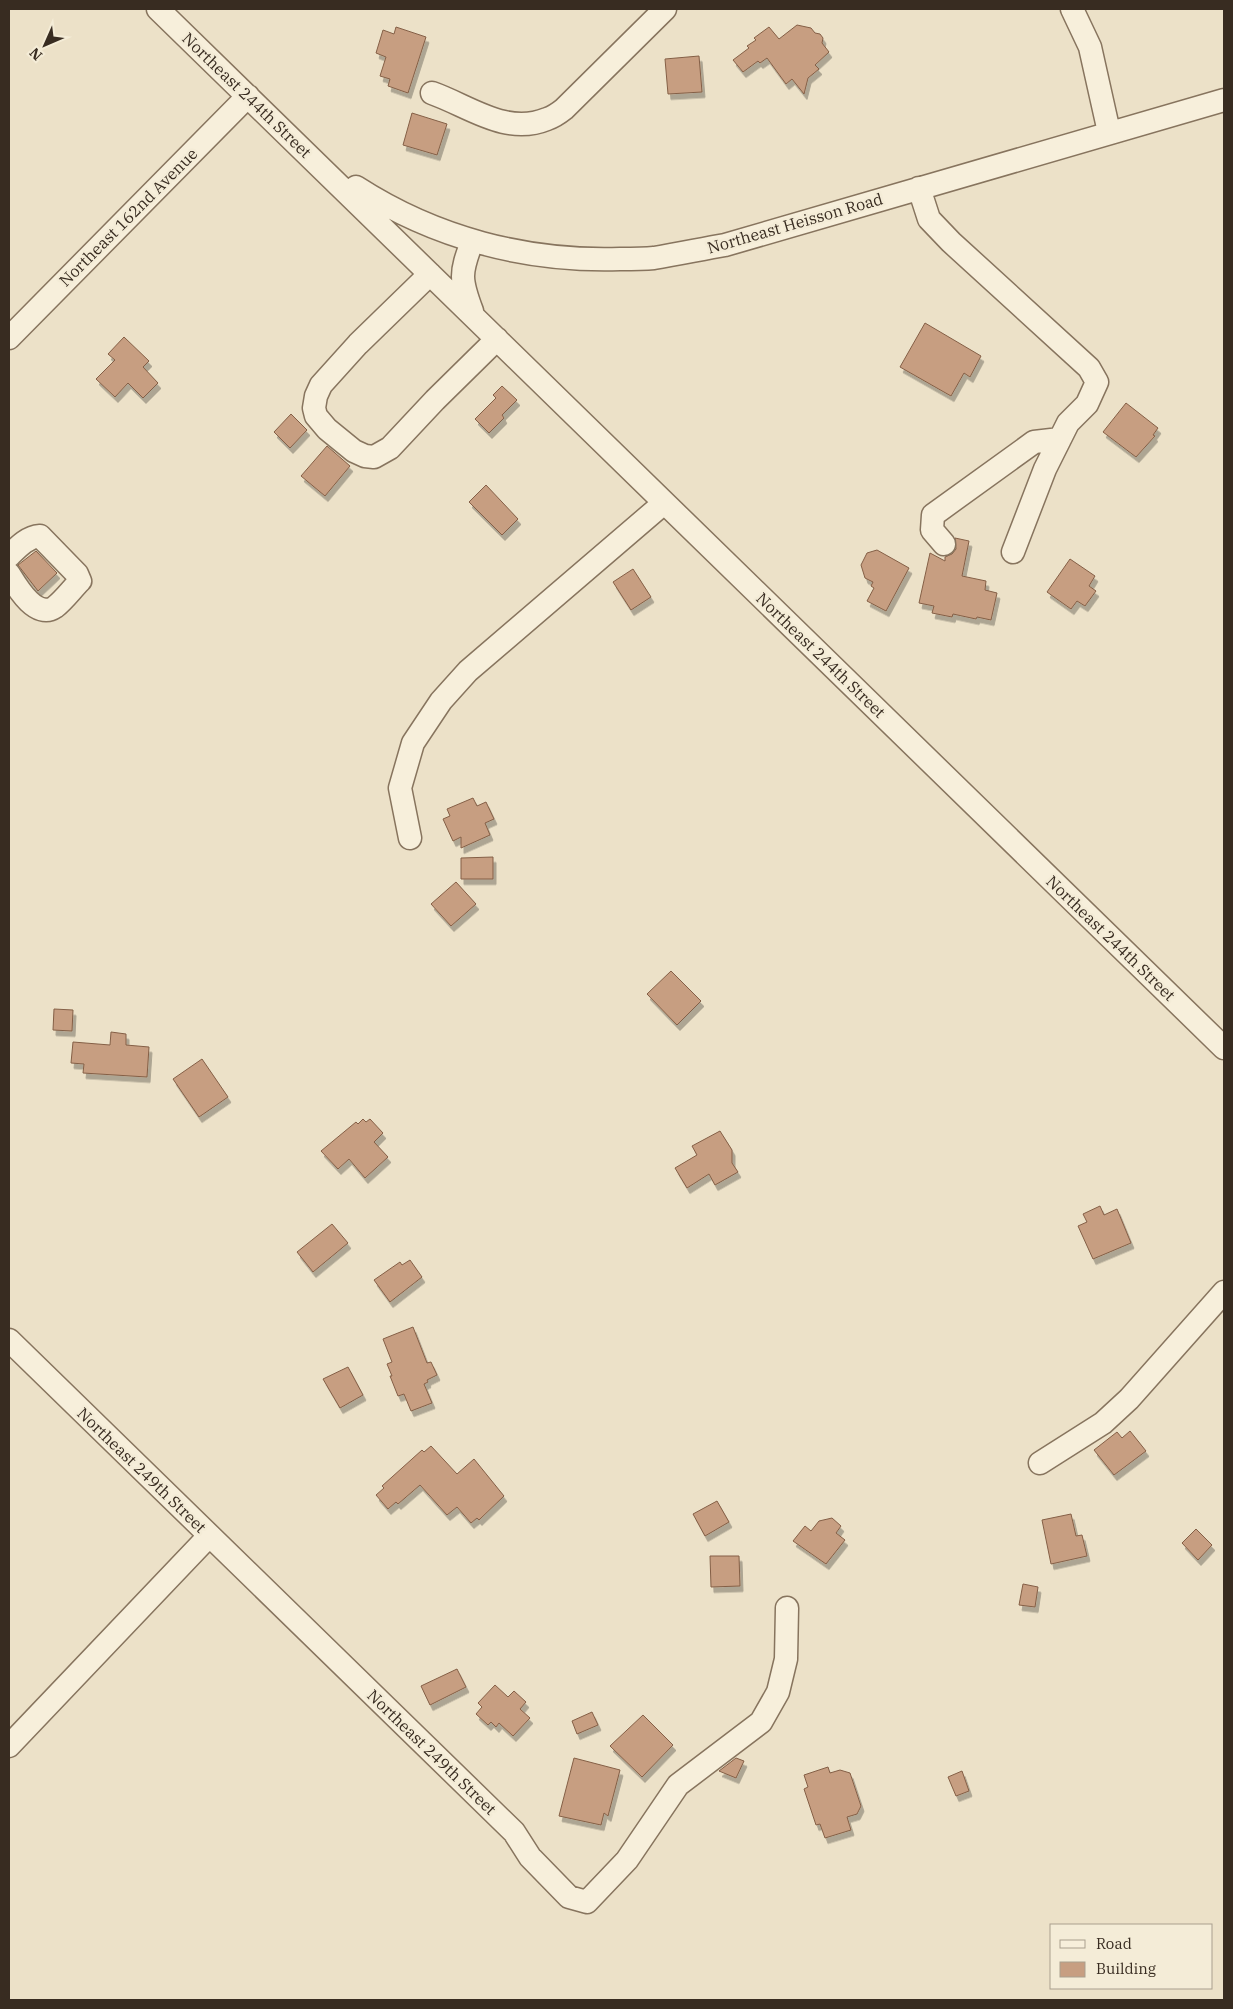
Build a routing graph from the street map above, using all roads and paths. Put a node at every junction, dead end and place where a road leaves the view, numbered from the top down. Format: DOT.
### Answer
graph roads {
  1 [pos="158,9"];
  2 [pos="665,9"];
  3 [pos="1072,9"];
  4 [pos="432,93"];
  5 [pos="248,96"];
  6 [pos="1224,100"];
  7 [pos="1109,132"];
  8 [pos="315,161"];
  9 [pos="919,188"];
  10 [pos="472,242"];
  11 [pos="430,274"];
  12 [pos="476,318"];
  13 [pos="9,338"];
  14 [pos="497,339"];
  15 [pos="1060,439"];
  16 [pos="664,503"];
  17 [pos="944,544"];
  18 [pos="1013,552"];
  19 [pos="9,556"];
  20 [pos="9,574"];
  21 [pos="410,838"];
  22 [pos="1224,1048"];
  23 [pos="1224,1292"];
  24 [pos="9,1340"];
  25 [pos="1040,1463"];
  26 [pos="209,1536"];
  27 [pos="787,1608"];
  28 [pos="9,1746"];
  1 -- 5 [label="street, Northeast 244th Street"];
  2 -- 4 [label="street"];
  3 -- 7 [label="street"];
  5 -- 8 [label="street, Northeast 244th Street"];
  5 -- 13 [label="street, Northeast 162nd Avenue"];
  6 -- 7 [label="street, Northeast Heisson Road"];
  7 -- 9 [label="street, Northeast Heisson Road"];
  8 -- 10 [label="street, Northeast Heisson Road"];
  8 -- 11 [label="street"];
  9 -- 10 [label="street, Northeast Heisson Road"];
  9 -- 15 [label="street"];
  10 -- 12 [label="street, Northeast 244th Street"];
  11 -- 12 [label="street"];
  11 -- 14 [label="street"];
  12 -- 14 [label="street, Northeast 244th Street"];
  14 -- 16 [label="street, Northeast 244th Street"];
  15 -- 17 [label="street"];
  15 -- 18 [label="street"];
  16 -- 21 [label="street"];
  16 -- 22 [label="street, Northeast 244th Street"];
  19 -- 20 [label="street"];
  23 -- 25 [label="street"];
  24 -- 26 [label="street, Northeast 249th Street"];
  26 -- 27 [label="street, Northeast 249th Street"];
  26 -- 28 [label="street"];
}
